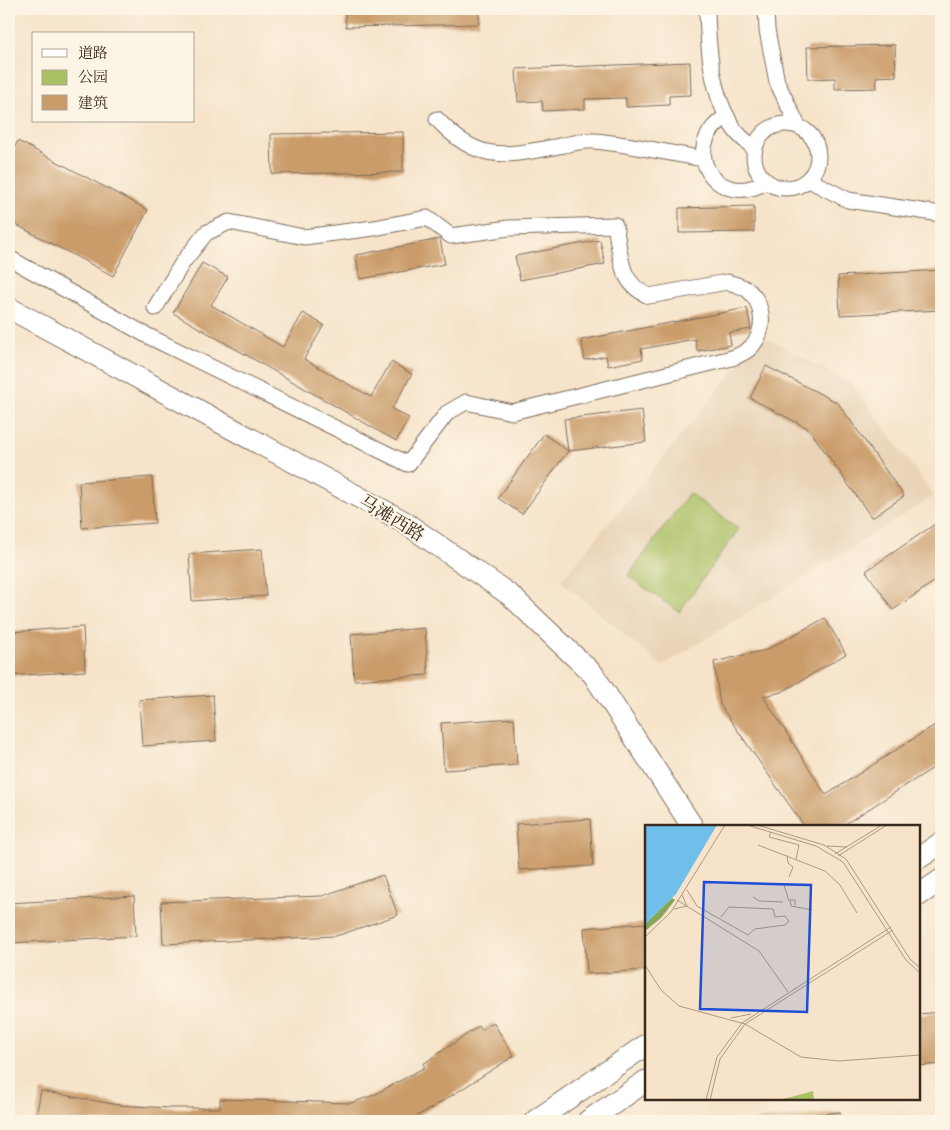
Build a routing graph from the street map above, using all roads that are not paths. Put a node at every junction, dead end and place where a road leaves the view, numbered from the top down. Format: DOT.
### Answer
graph roads {
  1 [pos="707,9"];
  2 [pos="766,9"];
  3 [pos="727,116"];
  4 [pos="437,119"];
  5 [pos="798,126"];
  6 [pos="755,149"];
  7 [pos="704,159"];
  8 [pos="809,180"];
  9 [pos="766,182"];
  10 [pos="941,214"];
  11 [pos="9,258"];
  12 [pos="9,308"];
  13 [pos="155,308"];
  14 [pos="691,825"];
  15 [pos="941,843"];
  16 [pos="920,857"];
  17 [pos="941,880"];
  18 [pos="920,895"];
  19 [pos="645,1046"];
  20 [pos="645,1083"];
  21 [pos="535,1121"];
  22 [pos="588,1121"];
  1 -- 3 [label="street"];
  2 -- 5 [label="street"];
  3 -- 6 [label="street"];
  3 -- 7 [label="street"];
  4 -- 7 [label="street"];
  5 -- 6 [label="street"];
  5 -- 8 [label="street"];
  6 -- 9 [label="street"];
  7 -- 9 [label="street"];
  8 -- 9 [label="street"];
  8 -- 10 [label="street"];
  11 -- 13 [label="street"];
  12 -- 14 [label="main road, 马滩西路"];
  15 -- 16 [label="main road"];
  17 -- 18 [label="main road"];
  19 -- 21 [label="main road"];
  20 -- 22 [label="main road"];
}
